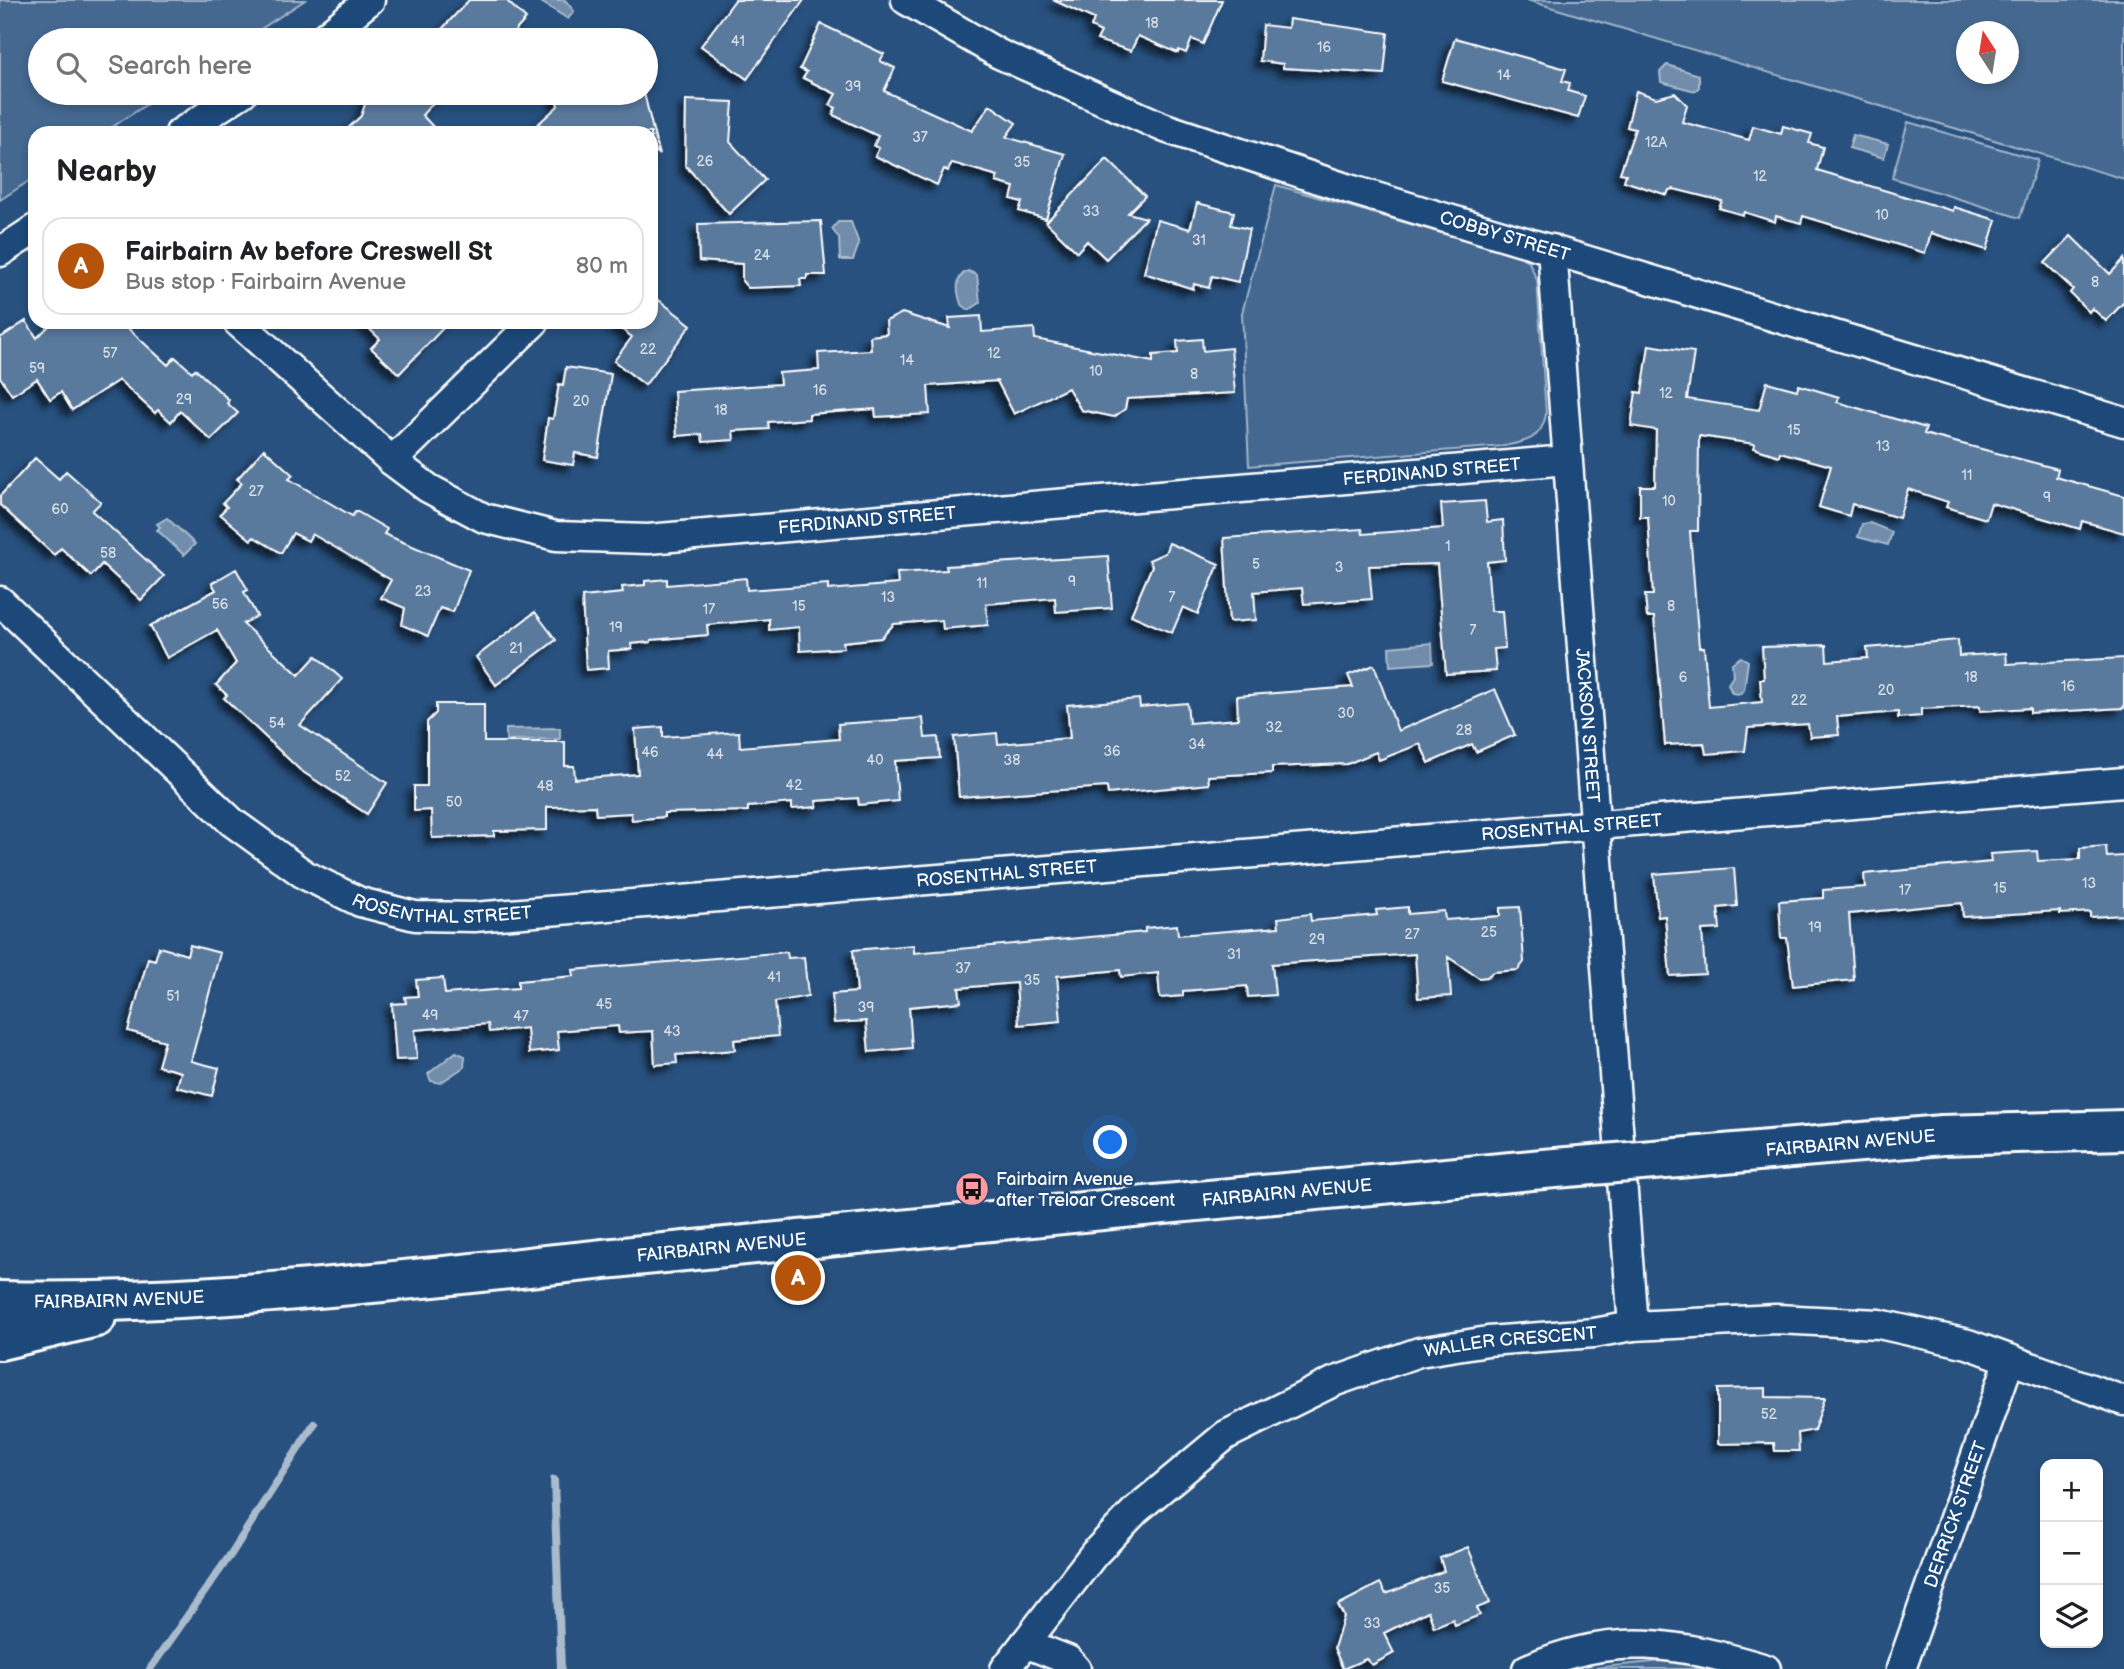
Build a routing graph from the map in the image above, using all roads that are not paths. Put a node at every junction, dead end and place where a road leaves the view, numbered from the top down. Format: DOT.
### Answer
graph roads {
  1 [pos="370,0"];
  2 [pos="906,0"];
  3 [pos="336,28"];
  4 [pos="223,105"];
  5 [pos="191,126"];
  6 [pos="28,233"];
  7 [pos="1552,248"];
  8 [pos="0,251"];
  9 [pos="246,329"];
  10 [pos="527,329"];
  11 [pos="2124,422"];
  12 [pos="391,460"];
  13 [pos="1567,460"];
  14 [pos="0,600"];
  15 [pos="2124,782"];
  16 [pos="1594,824"];
  17 [pos="2124,1130"];
  18 [pos="239,1293"];
  19 [pos="0,1301"];
  20 [pos="1633,1326"];
  21 [pos="0,1340"];
  22 [pos="2010,1359"];
  23 [pos="2124,1401"];
  24 [pos="1025,1643"];
  25 [pos="1005,1669"];
  26 [pos="1076,1669"];
  27 [pos="1527,1669"];
  28 [pos="1766,1669"];
  29 [pos="1900,1669"];
  1 -- 3 [label="street"];
  2 -- 7 [label="street, COBBY STREET"];
  4 -- 5 [label="street"];
  6 -- 8 [label="street"];
  7 -- 11 [label="street, COBBY STREET"];
  7 -- 13 [label="street, JACKSON STREET"];
  9 -- 12 [label="street, FERDINAND STREET"];
  10 -- 12 [label="street"];
  12 -- 13 [label="street, FERDINAND STREET"];
  13 -- 16 [label="street, JACKSON STREET"];
  14 -- 16 [label="street, ROSENTHAL STREET"];
  15 -- 16 [label="street, ROSENTHAL STREET"];
  16 -- 20 [label="street, JACKSON STREET"];
  17 -- 18 [label="main road, FAIRBAIRN AVENUE, bridge"];
  18 -- 19 [label="main road, FAIRBAIRN AVENUE"];
  18 -- 21 [label="main road, FAIRBAIRN AVENUE"];
  20 -- 22 [label="street, WALLER CRESCENT"];
  20 -- 24 [label="street, WALLER CRESCENT"];
  22 -- 23 [label="street, WALLER CRESCENT"];
  22 -- 29 [label="street, DERRICK STREET"];
  24 -- 25 [label="street, WALLER CRESCENT"];
  24 -- 26 [label="street"];
  27 -- 28 [label="street"];
}
